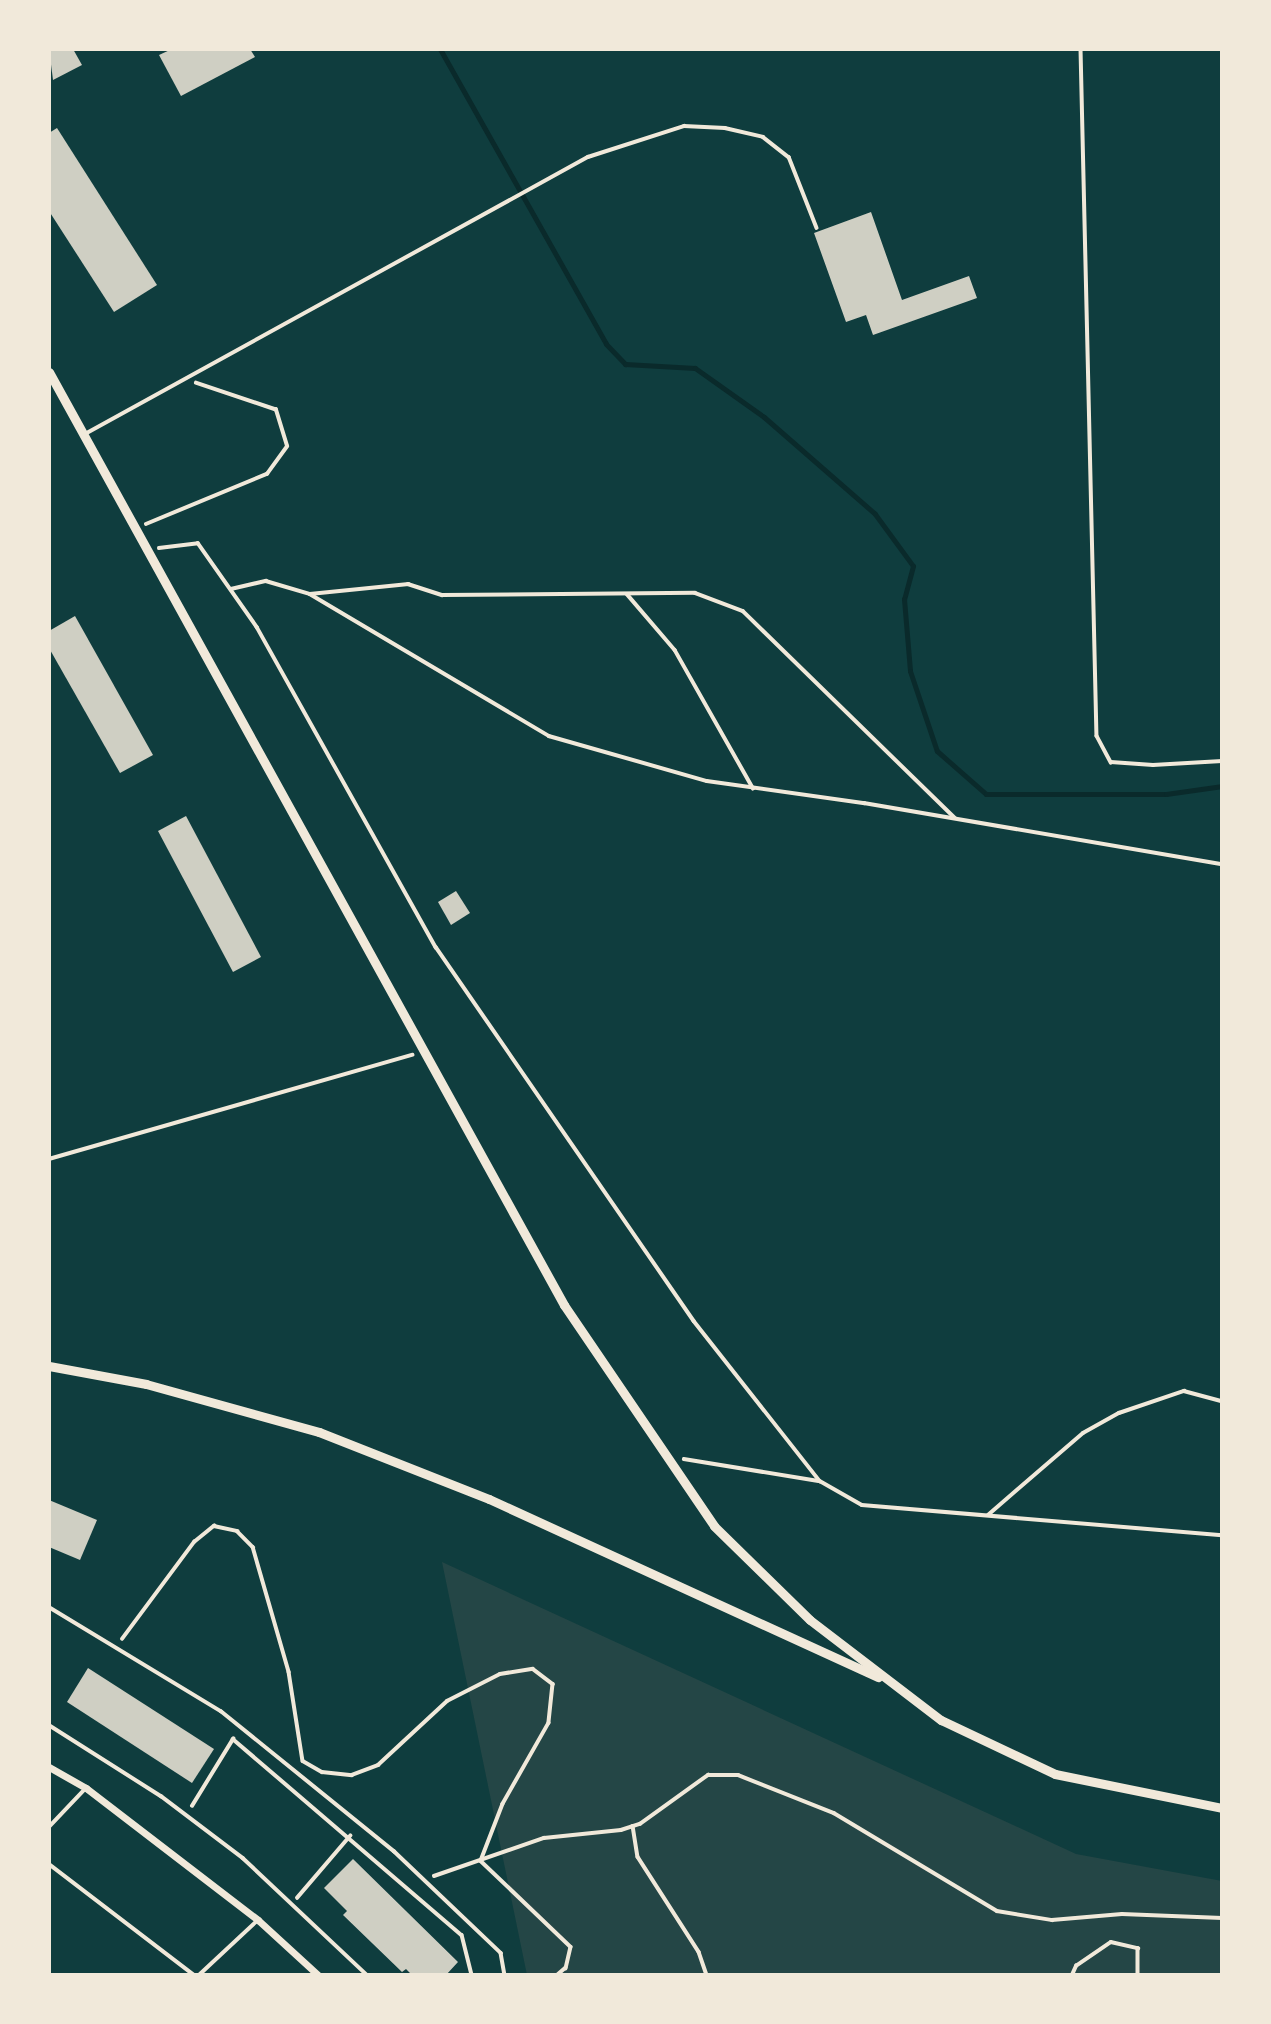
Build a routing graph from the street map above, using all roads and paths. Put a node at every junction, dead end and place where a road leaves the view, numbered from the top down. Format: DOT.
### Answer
graph roads {
  1 [pos="1080,49"];
  2 [pos="817,228"];
  3 [pos="49,372"];
  4 [pos="184,379"];
  5 [pos="83,435"];
  6 [pos="134,528"];
  7 [pos="146,550"];
  8 [pos="230,589"];
  9 [pos="310,594"];
  10 [pos="627,594"];
  11 [pos="1222,761"];
  12 [pos="753,788"];
  13 [pos="956,819"];
  14 [pos="1222,864"];
  15 [pos="421,1052"];
  16 [pos="49,1159"];
  17 [pos="49,1366"];
  18 [pos="1222,1401"];
  19 [pos="667,1456"];
  20 [pos="820,1481"];
  21 [pos="988,1515"];
  22 [pos="1222,1535"];
  23 [pos="49,1607"];
  24 [pos="117,1646"];
  25 [pos="895,1685"];
  26 [pos="49,1725"];
  27 [pos="49,1767"];
  28 [pos="86,1788"];
  29 [pos="1222,1808"];
  30 [pos="186,1815"];
  31 [pos="633,1826"];
  32 [pos="49,1827"];
  33 [pos="350,1836"];
  34 [pos="481,1861"];
  35 [pos="49,1864"];
  36 [pos="422,1879"];
  37 [pos="292,1904"];
  38 [pos="1222,1918"];
  39 [pos="258,1920"];
  40 [pos="196,1975"];
  41 [pos="318,1975"];
  42 [pos="367,1975"];
  43 [pos="472,1975"];
  44 [pos="505,1975"];
  45 [pos="558,1975"];
  46 [pos="707,1975"];
  47 [pos="1072,1975"];
  48 [pos="1138,1975"];
  1 -- 11 [label="lane"];
  2 -- 4 [label="lane"];
  3 -- 5 [label="street"];
  4 -- 5 [label="lane"];
  4 -- 6 [label="path"];
  5 -- 6 [label="street"];
  6 -- 7 [label="street"];
  7 -- 8 [label="path"];
  7 -- 15 [label="street"];
  8 -- 9 [label="path"];
  8 -- 20 [label="path"];
  9 -- 10 [label="path"];
  9 -- 12 [label="path"];
  10 -- 12 [label="path"];
  10 -- 13 [label="path"];
  12 -- 13 [label="path"];
  13 -- 14 [label="path"];
  15 -- 16 [label="path"];
  15 -- 19 [label="street"];
  17 -- 25 [label="street"];
  18 -- 21 [label="path"];
  19 -- 20 [label="path"];
  19 -- 25 [label="street"];
  20 -- 21 [label="path"];
  21 -- 22 [label="path"];
  23 -- 24 [label="lane"];
  24 -- 34 [label="path"];
  24 -- 36 [label="lane"];
  25 -- 29 [label="street"];
  26 -- 30 [label="lane"];
  27 -- 28 [label="street"];
  28 -- 32 [label="lane"];
  28 -- 39 [label="street"];
  30 -- 33 [label="path"];
  30 -- 37 [label="lane"];
  31 -- 34 [label="path"];
  31 -- 38 [label="path"];
  31 -- 46 [label="path"];
  33 -- 37 [label="path"];
  33 -- 43 [label="path"];
  34 -- 36 [label="path"];
  34 -- 45 [label="path"];
  35 -- 40 [label="lane"];
  36 -- 44 [label="lane"];
  37 -- 42 [label="lane"];
  39 -- 40 [label="lane"];
  39 -- 41 [label="street"];
  47 -- 48 [label="path"];
}
